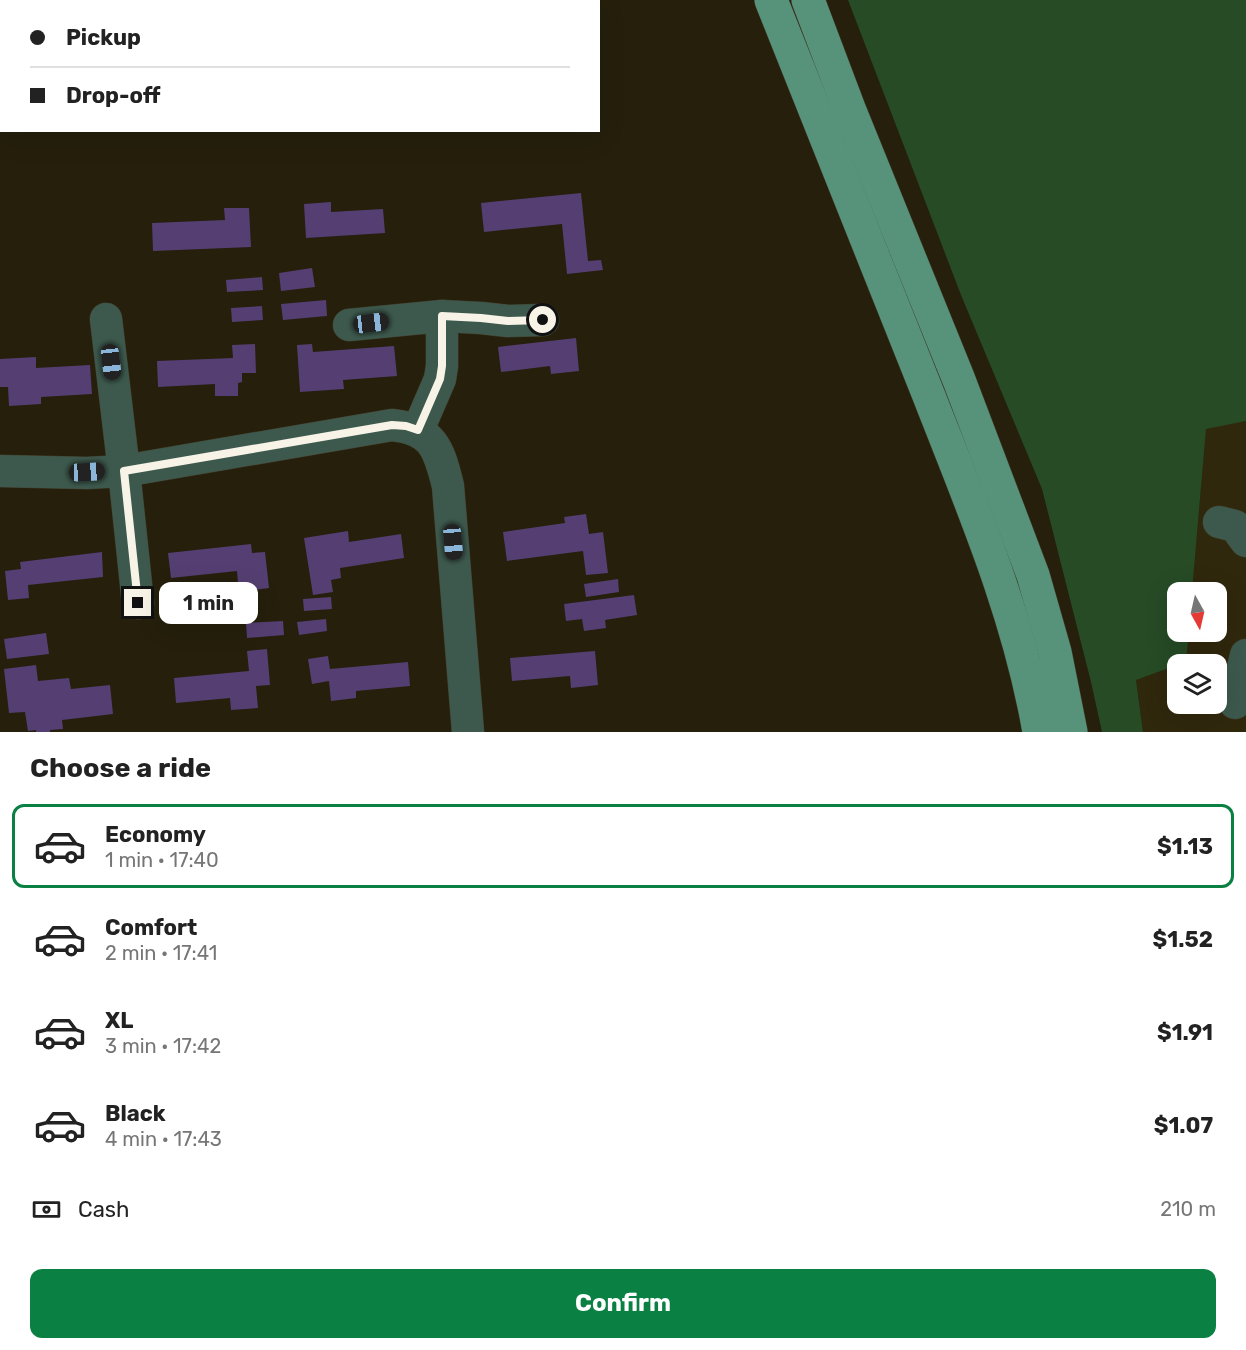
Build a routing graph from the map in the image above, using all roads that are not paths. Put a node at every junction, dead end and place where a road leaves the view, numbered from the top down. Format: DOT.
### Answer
graph roads {
  1 [pos="771,0"];
  2 [pos="808,0"];
  3 [pos="833,0"];
  4 [pos="850,111"];
  5 [pos="442,316"];
  6 [pos="106,319"];
  7 [pos="543,320"];
  8 [pos="349,325"];
  9 [pos="418,430"];
  10 [pos="0,471"];
  11 [pos="124,471"];
  12 [pos="1219,522"];
  13 [pos="1246,540"];
  14 [pos="138,603"];
  15 [pos="1246,655"];
  16 [pos="1235,703"];
  17 [pos="468,732"];
  18 [pos="1039,732"];
  19 [pos="1071,732"];
  1 -- 18 [label="main road"];
  2 -- 4 [label="main road"];
  3 -- 4 [label="main road"];
  4 -- 19 [label="main road"];
  5 -- 7 [label="street"];
  5 -- 8 [label="street"];
  5 -- 9 [label="street"];
  6 -- 11 [label="street"];
  9 -- 11 [label="street"];
  9 -- 17 [label="street"];
  10 -- 11 [label="street"];
  11 -- 14 [label="street"];
  12 -- 13 [label="street"];
  15 -- 16 [label="street"];
}
